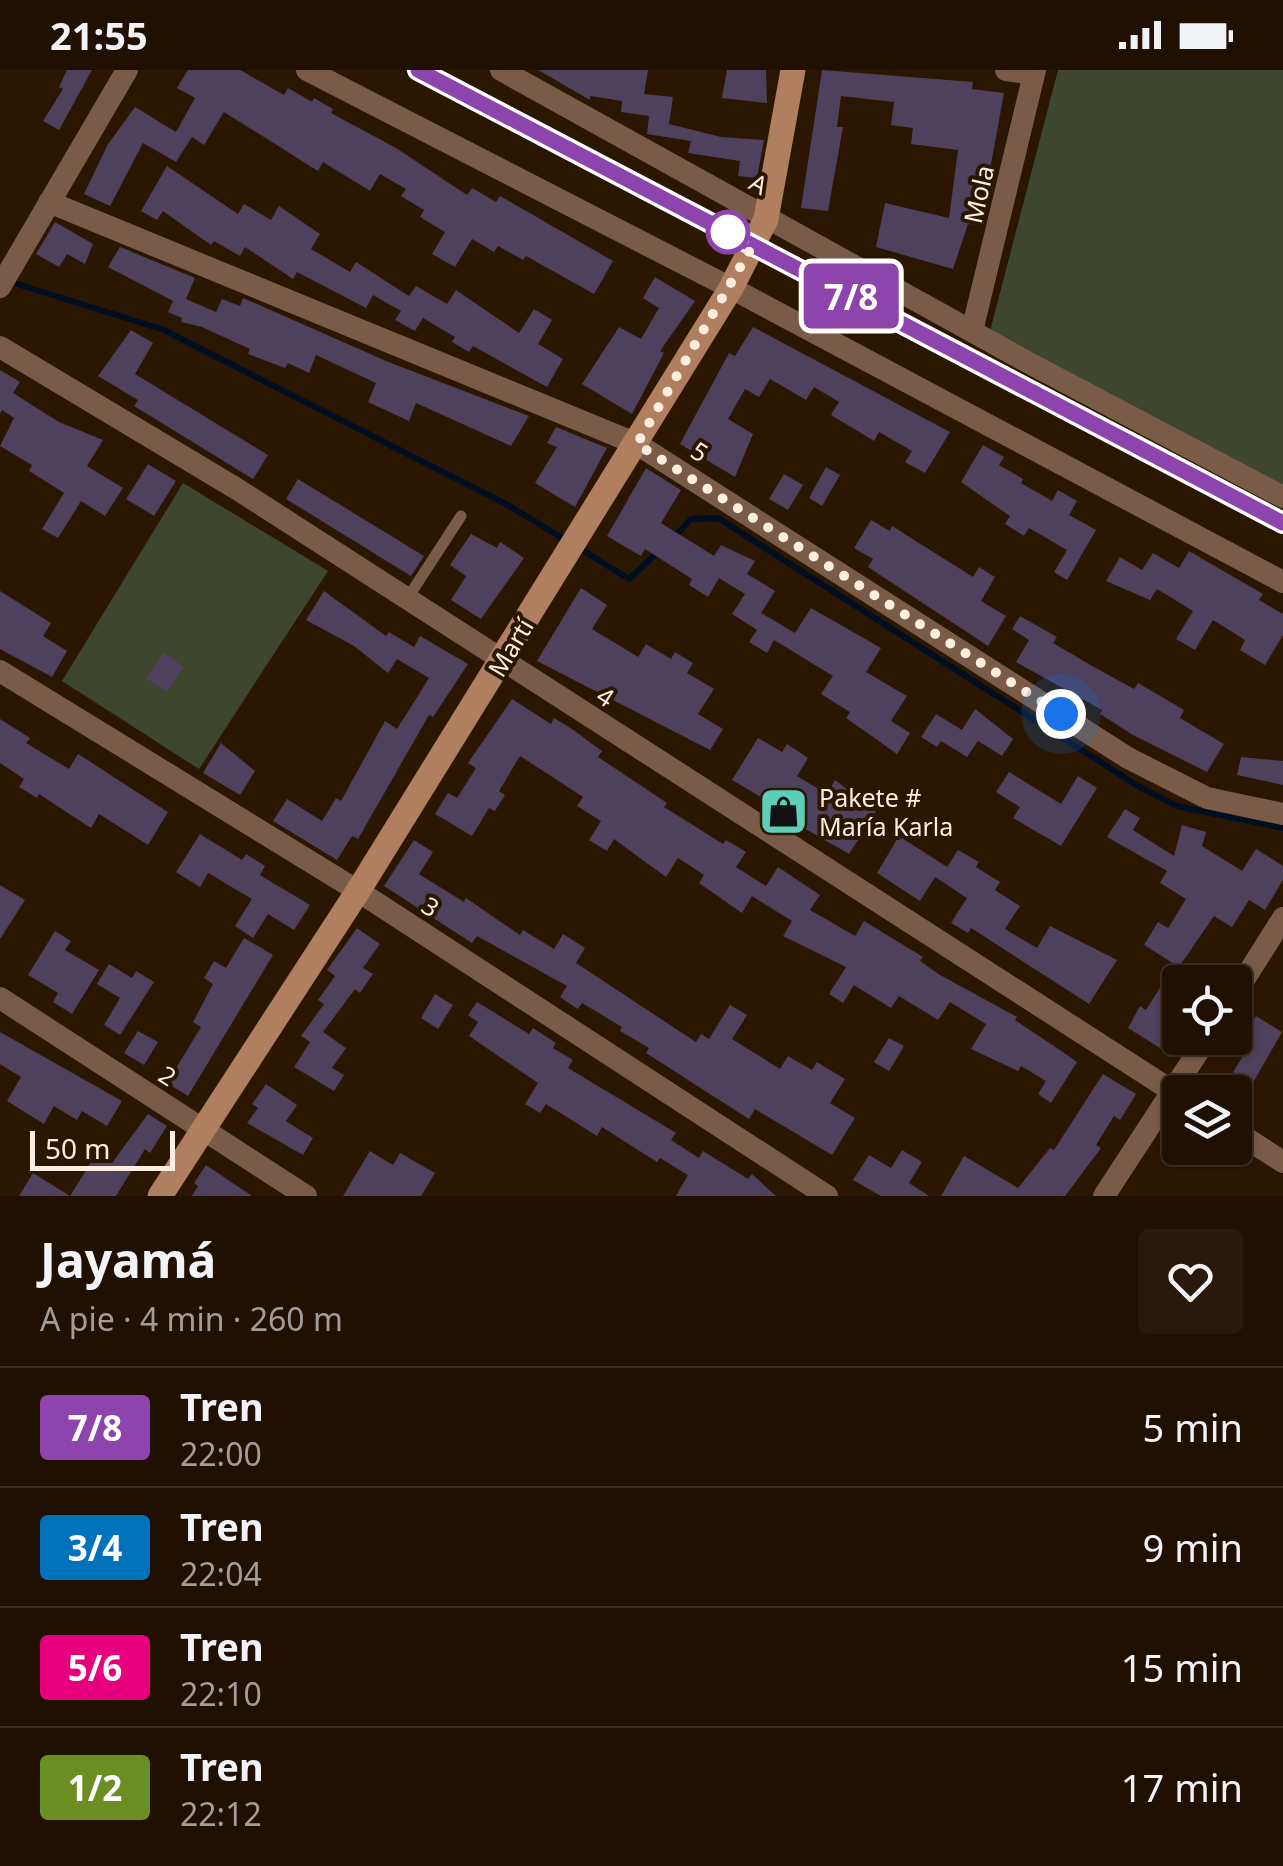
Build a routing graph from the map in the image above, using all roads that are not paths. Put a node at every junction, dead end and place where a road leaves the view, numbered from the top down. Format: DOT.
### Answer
graph roads {
  1 [pos="127,70"];
  2 [pos="306,70"];
  3 [pos="793,70"];
  4 [pos="1006,70"];
  5 [pos="1034,72"];
  6 [pos="515,74"];
  7 [pos="49,202"];
  8 [pos="766,219"];
  9 [pos="5,278"];
  10 [pos="731,288"];
  11 [pos="972,331"];
  12 [pos="0,348"];
  13 [pos="637,444"];
  14 [pos="1283,496"];
  15 [pos="461,516"];
  16 [pos="1283,582"];
  17 [pos="407,598"];
  18 [pos="501,662"];
  19 [pos="0,671"];
  20 [pos="1283,814"];
  21 [pos="358,891"];
  22 [pos="1283,918"];
  23 [pos="1252,967"];
  24 [pos="0,998"];
  25 [pos="1162,1085"];
  26 [pos="1162,1114"];
  27 [pos="203,1131"];
  28 [pos="1252,1142"];
  29 [pos="1283,1162"];
  30 [pos="160,1196"];
  31 [pos="306,1196"];
  32 [pos="827,1196"];
  33 [pos="1104,1196"];
  1 -- 7 [label="street"];
  2 -- 10 [label="street"];
  3 -- 8 [label="street, Martí"];
  4 -- 5 [label="street"];
  5 -- 11 [label="street, Mola"];
  6 -- 8 [label="street, A"];
  7 -- 9 [label="street"];
  7 -- 13 [label="street, 5"];
  8 -- 10 [label="street, Martí"];
  8 -- 11 [label="street, A"];
  10 -- 13 [label="street, Martí"];
  10 -- 16 [label="street"];
  11 -- 14 [label="street, A"];
  12 -- 17 [label="street, 4"];
  13 -- 18 [label="street, Martí"];
  13 -- 20 [label="street, 5"];
  15 -- 17 [label="lane"];
  17 -- 18 [label="street, 4"];
  18 -- 21 [label="street, Martí"];
  18 -- 25 [label="street, 4"];
  19 -- 21 [label="street, 3"];
  21 -- 27 [label="street, Martí"];
  21 -- 32 [label="street, 3"];
  22 -- 23 [label="street"];
  24 -- 27 [label="street, 2"];
  26 -- 33 [label="street"];
  27 -- 30 [label="street, Martí"];
  27 -- 31 [label="street, 2"];
  28 -- 29 [label="street"];
}
